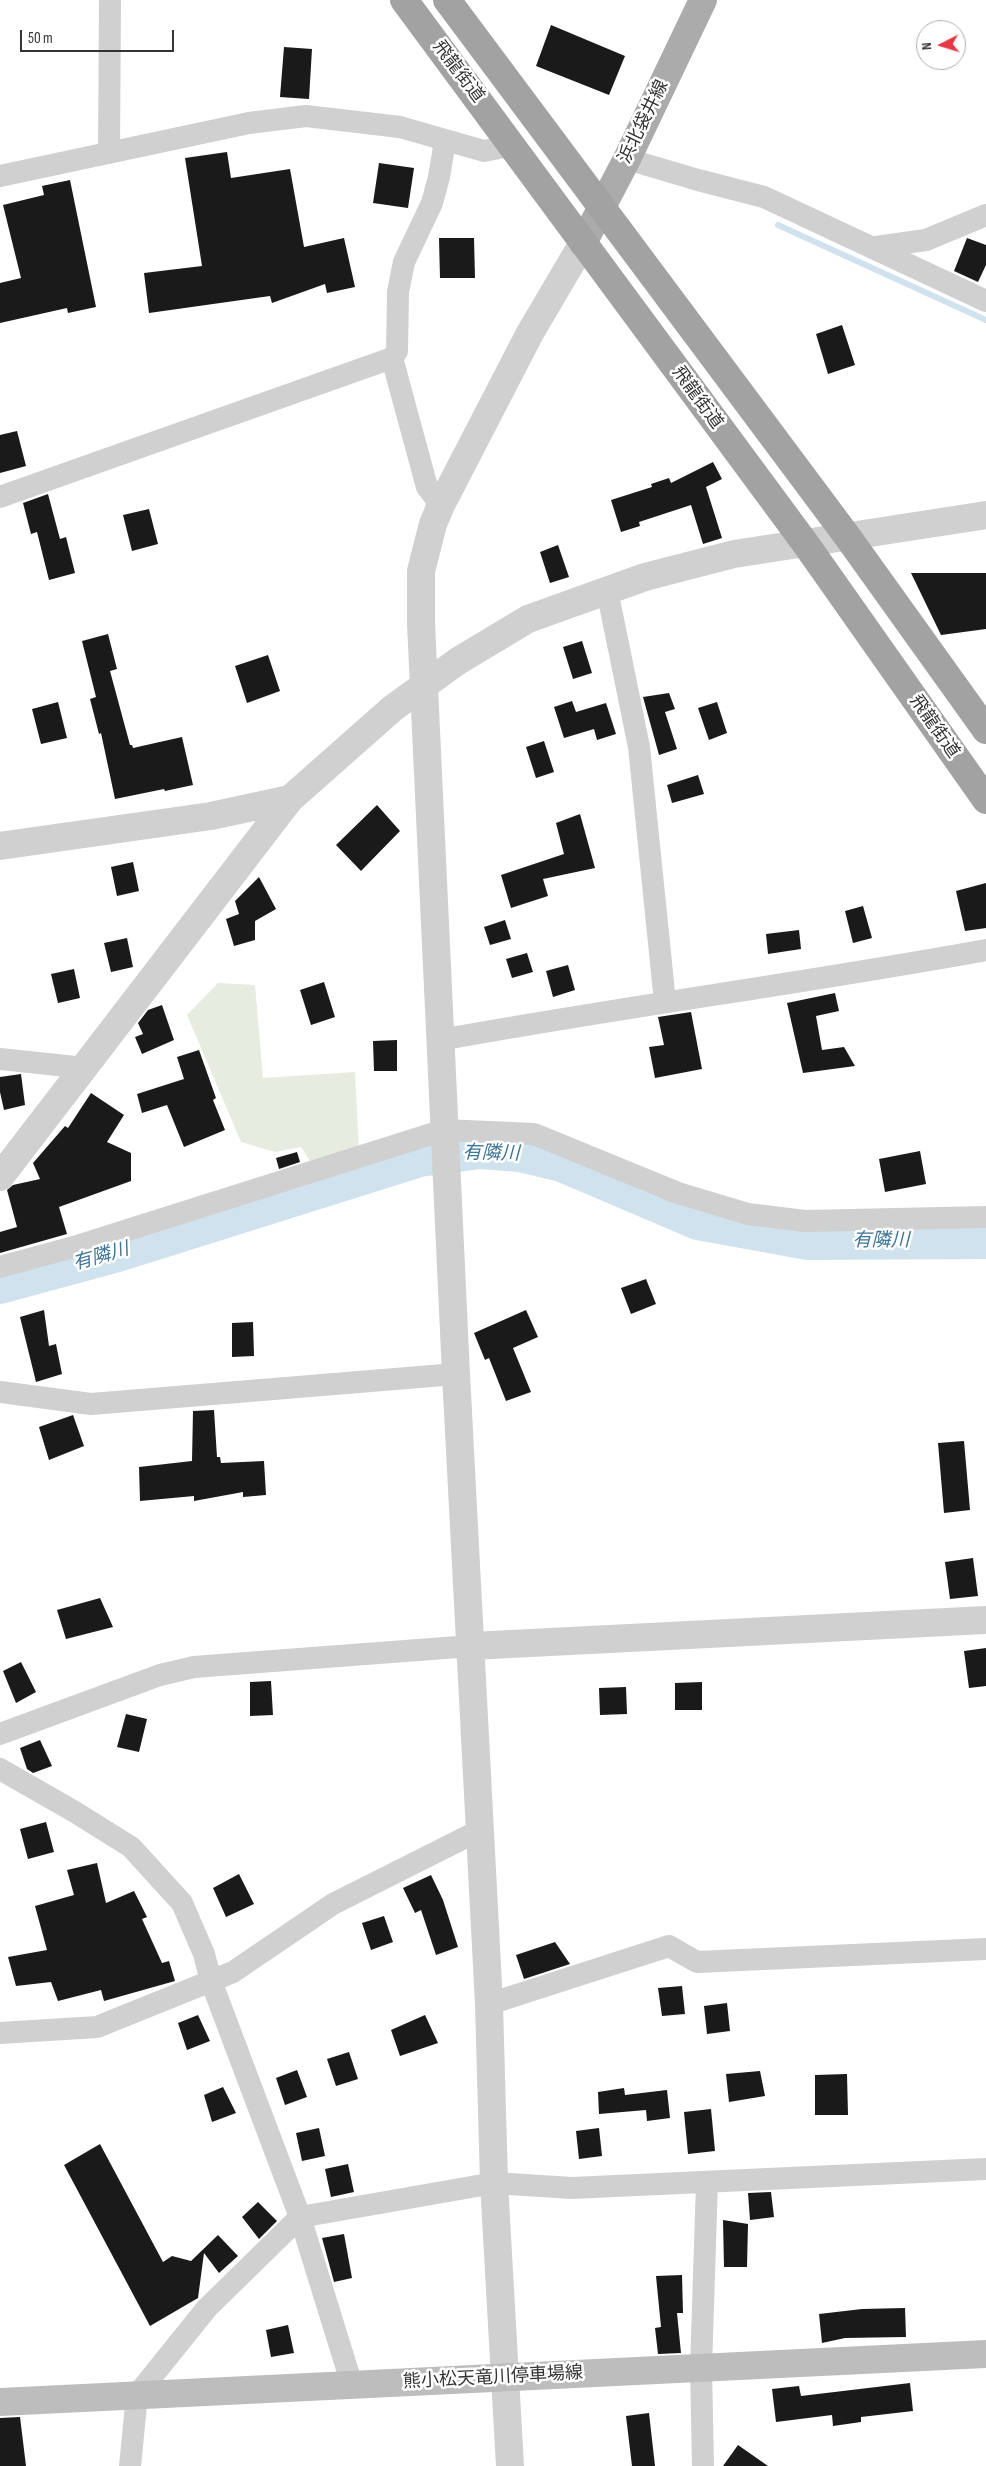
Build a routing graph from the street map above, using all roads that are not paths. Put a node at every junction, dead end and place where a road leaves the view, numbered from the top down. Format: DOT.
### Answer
graph roads {
  1 [pos="110,0"];
  2 [pos="404,0"];
  3 [pos="447,0"];
  4 [pos="703,0"];
  5 [pos="445,141"];
  6 [pos="513,145"];
  7 [pos="109,153"];
  8 [pos="627,159"];
  9 [pos="0,176"];
  10 [pos="603,206"];
  11 [pos="986,215"];
  12 [pos="583,243"];
  13 [pos="876,247"];
  14 [pos="986,300"];
  15 [pos="392,358"];
  16 [pos="0,497"];
  17 [pos="441,505"];
  18 [pos="986,516"];
  19 [pos="847,536"];
  20 [pos="804,543"];
  21 [pos="607,590"];
  22 [pos="424,685"];
  23 [pos="986,730"];
  24 [pos="290,798"];
  25 [pos="986,800"];
  26 [pos="0,846"];
  27 [pos="986,950"];
  28 [pos="665,1002"];
  29 [pos="440,1040"];
  30 [pos="0,1059"];
  31 [pos="85,1068"];
  32 [pos="444,1135"];
  33 [pos="0,1177"];
  34 [pos="986,1217"];
  35 [pos="0,1267"];
  36 [pos="456,1374"];
  37 [pos="0,1392"];
  38 [pos="986,1620"];
  39 [pos="471,1646"];
  40 [pos="0,1734"];
  41 [pos="0,1769"];
  42 [pos="480,1830"];
  43 [pos="986,1949"];
  44 [pos="211,1981"];
  45 [pos="489,2004"];
  46 [pos="0,2033"];
  47 [pos="986,2169"];
  48 [pos="707,2182"];
  49 [pos="494,2183"];
  50 [pos="300,2217"];
  51 [pos="986,2354"];
  52 [pos="700,2368"];
  53 [pos="505,2377"];
  54 [pos="352,2384"];
  55 [pos="137,2395"];
  56 [pos="0,2402"];
  57 [pos="130,2466"];
  58 [pos="510,2466"];
  59 [pos="703,2466"];
  1 -- 7 [label="street"];
  2 -- 6 [label="highway, 飛龍街道"];
  3 -- 10 [label="highway, 飛龍街道"];
  4 -- 8 [label="main road, 浜北袋井線"];
  5 -- 6 [label="street"];
  5 -- 7 [label="street"];
  5 -- 15 [label="street"];
  6 -- 12 [label="highway, 飛龍街道"];
  7 -- 9 [label="street"];
  8 -- 10 [label="main road, 浜北袋井線"];
  8 -- 13 [label="street"];
  10 -- 12 [label="main road, 浜北袋井線"];
  10 -- 19 [label="highway, 飛龍街道"];
  11 -- 13 [label="street"];
  12 -- 17 [label="street"];
  12 -- 20 [label="highway, 飛龍街道"];
  13 -- 14 [label="street"];
  15 -- 16 [label="street"];
  15 -- 17 [label="street"];
  17 -- 22 [label="street"];
  18 -- 19 [label="street"];
  19 -- 20 [label="street"];
  19 -- 23 [label="highway, 飛龍街道"];
  20 -- 21 [label="street"];
  20 -- 25 [label="highway, 飛龍街道"];
  21 -- 22 [label="street"];
  21 -- 28 [label="street"];
  22 -- 24 [label="street"];
  22 -- 29 [label="street"];
  24 -- 26 [label="street"];
  24 -- 31 [label="street"];
  27 -- 28 [label="street"];
  28 -- 29 [label="street"];
  29 -- 32 [label="street"];
  30 -- 31 [label="street"];
  31 -- 33 [label="street"];
  32 -- 34 [label="street"];
  32 -- 35 [label="street"];
  32 -- 36 [label="street"];
  36 -- 37 [label="street"];
  36 -- 39 [label="street"];
  38 -- 39 [label="street"];
  39 -- 40 [label="street"];
  39 -- 42 [label="street"];
  41 -- 44 [label="street"];
  42 -- 44 [label="street"];
  42 -- 45 [label="street"];
  43 -- 45 [label="street"];
  44 -- 46 [label="street"];
  44 -- 50 [label="street"];
  45 -- 49 [label="street"];
  47 -- 48 [label="street"];
  48 -- 49 [label="street"];
  48 -- 52 [label="street"];
  49 -- 50 [label="street"];
  49 -- 53 [label="street"];
  50 -- 54 [label="street"];
  50 -- 55 [label="street"];
  51 -- 52 [label="main road, 熊小松天竜川停車場線"];
  52 -- 53 [label="main road, 熊小松天竜川停車場線"];
  52 -- 59 [label="street"];
  53 -- 54 [label="main road, 熊小松天竜川停車場線"];
  53 -- 58 [label="street"];
  54 -- 55 [label="main road, 熊小松天竜川停車場線"];
  55 -- 56 [label="main road, 熊小松天竜川停車場線"];
  55 -- 57 [label="street"];
}
